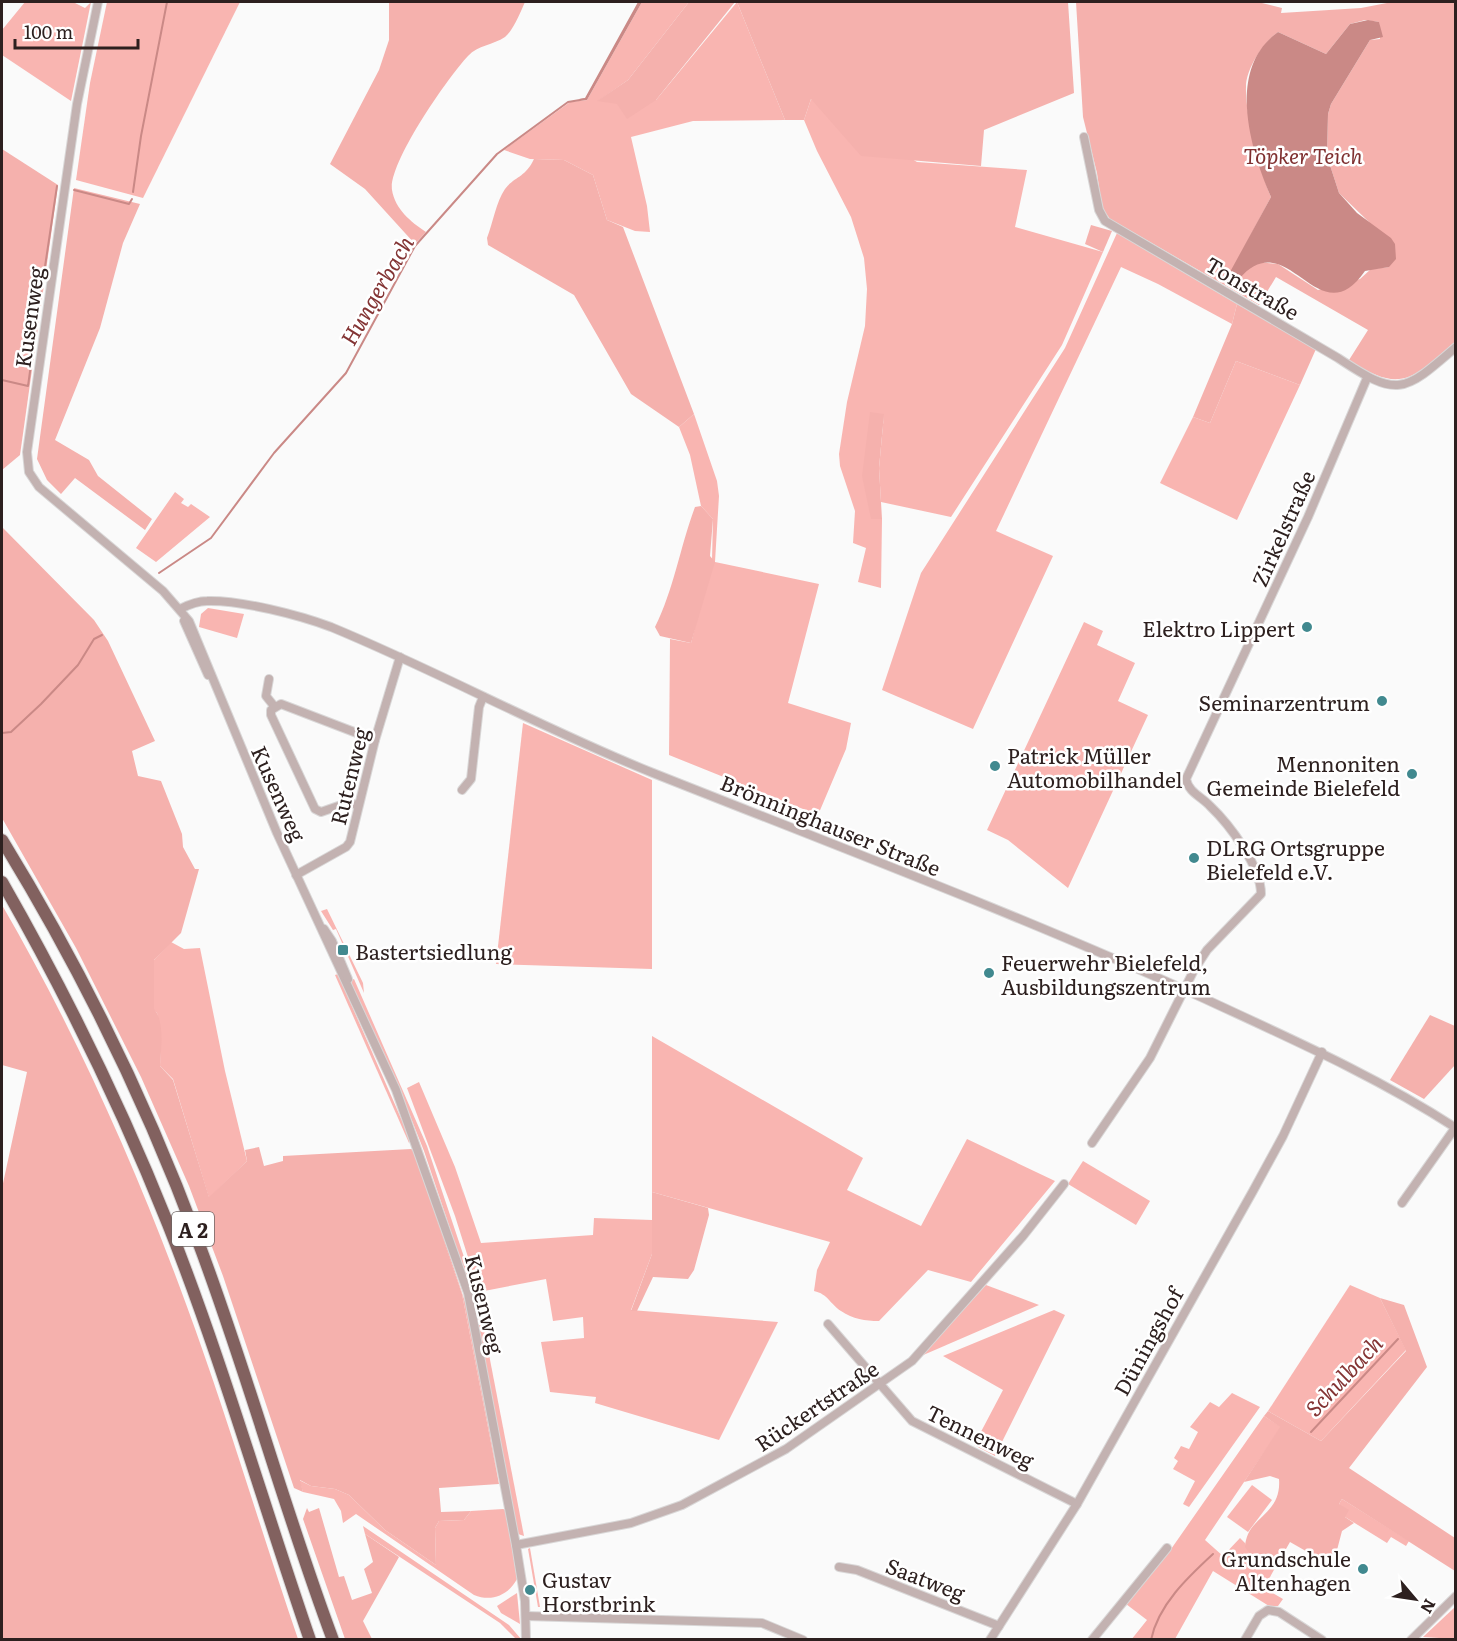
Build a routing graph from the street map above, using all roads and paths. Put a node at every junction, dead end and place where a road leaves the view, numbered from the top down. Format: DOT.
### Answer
graph roads {
  1 [pos="98,2"];
  2 [pos="1084,137"];
  3 [pos="1455,347"];
  4 [pos="1367,378"];
  5 [pos="180,609"];
  6 [pos="400,657"];
  7 [pos="269,679"];
  8 [pos="483,698"];
  9 [pos="274,706"];
  10 [pos="375,740"];
  11 [pos="462,790"];
  12 [pos="358,805"];
  13 [pos="2,840"];
  14 [pos="296,875"];
  15 [pos="2,882"];
  16 [pos="1185,990"];
  17 [pos="1322,1052"];
  18 [pos="1455,1128"];
  19 [pos="1092,1143"];
  20 [pos="1064,1184"];
  21 [pos="1402,1203"];
  22 [pos="828,1324"];
  23 [pos="881,1384"];
  24 [pos="1077,1504"];
  25 [pos="516,1545"];
  26 [pos="1167,1548"];
  27 [pos="839,1568"];
  28 [pos="1455,1596"];
  29 [pos="526,1616"];
  30 [pos="999,1626"];
  31 [pos="310,1640"];
  32 [pos="333,1640"];
  33 [pos="526,1640"];
  34 [pos="803,1640"];
  35 [pos="990,1640"];
  36 [pos="1092,1640"];
  37 [pos="1245,1640"];
  38 [pos="1322,1640"];
  39 [pos="1411,1640"];
  1 -- 5 [label="street, Kusenweg"];
  2 -- 4 [label="street, Tonstraße"];
  3 -- 4 [label="street, Tonstraße"];
  4 -- 16 [label="street, Zirkelstraße"];
  5 -- 6 [label="street, Brönninghauser Straße"];
  5 -- 14 [label="street, Kusenweg"];
  6 -- 8 [label="street, Brönninghauser Straße"];
  6 -- 10 [label="street, Rutenweg"];
  7 -- 9 [label="street"];
  8 -- 11 [label="street"];
  8 -- 16 [label="street, Brönninghauser Straße"];
  9 -- 10 [label="street"];
  9 -- 12 [label="street"];
  10 -- 12 [label="street, Rutenweg"];
  12 -- 14 [label="street, Rutenweg"];
  13 -- 32 [label="highway, A 2"];
  14 -- 25 [label="street, Kusenweg"];
  15 -- 31 [label="highway, A 2"];
  16 -- 17 [label="street, Brönninghauser Straße"];
  16 -- 19 [label="street"];
  17 -- 18 [label="street, Brönninghauser Straße"];
  17 -- 24 [label="street, Düningshof"];
  18 -- 21 [label="street"];
  20 -- 23 [label="street, Rückertstraße"];
  22 -- 23 [label="street, Tennenweg"];
  23 -- 24 [label="street, Tennenweg"];
  23 -- 25 [label="street, Rückertstraße"];
  24 -- 30 [label="street, Düningshof"];
  25 -- 29 [label="street, Kusenweg"];
  26 -- 36 [label="street"];
  27 -- 30 [label="street, Saatweg"];
  28 -- 39 [label="street"];
  29 -- 33 [label="street, Kusenweg"];
  29 -- 34 [label="street"];
  30 -- 35 [label="street, Düningshof"];
  37 -- 38 [label="street"];
}
